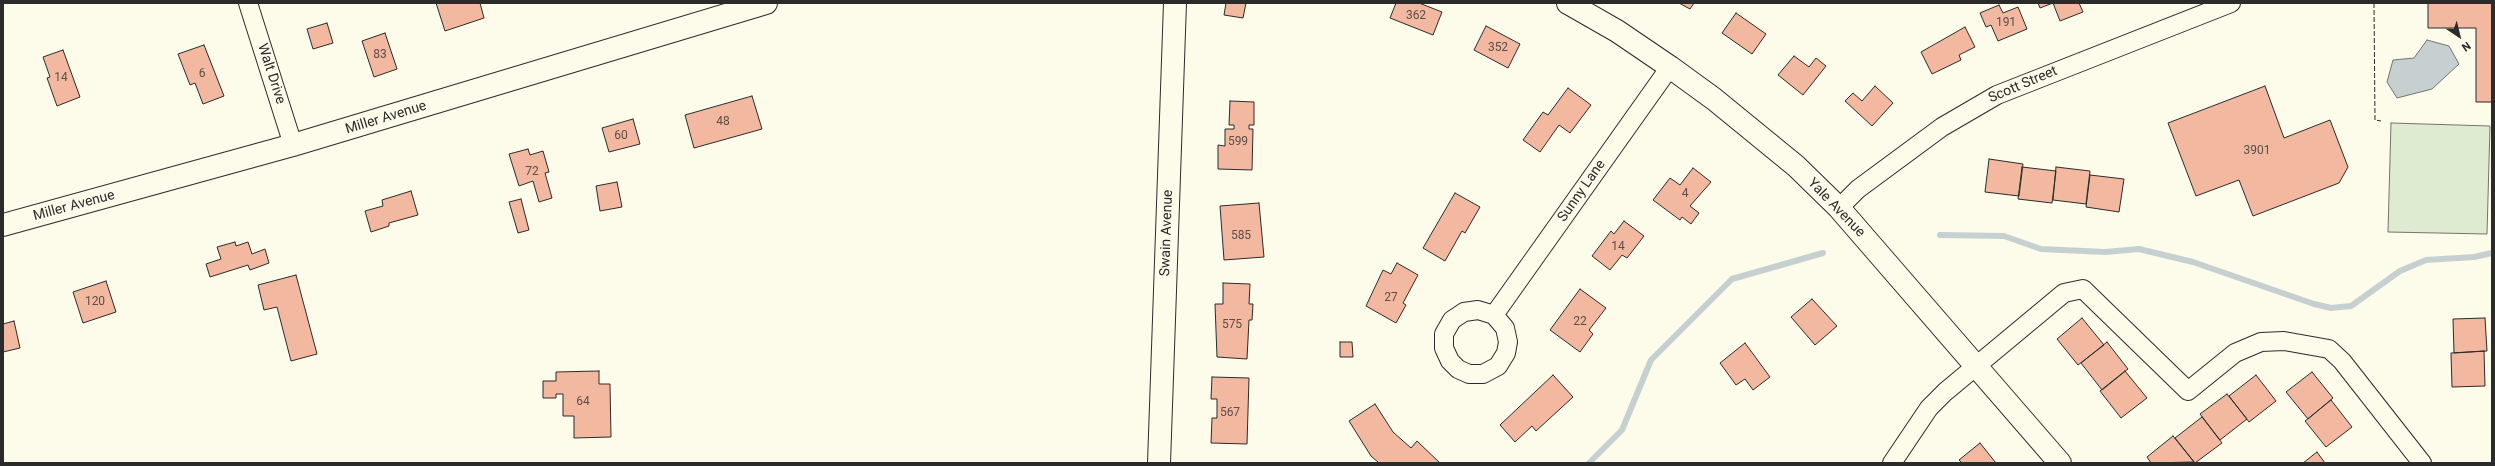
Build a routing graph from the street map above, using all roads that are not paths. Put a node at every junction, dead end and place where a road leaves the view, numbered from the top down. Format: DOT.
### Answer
graph roads {
  1 [pos="248,3"];
  2 [pos="766,3"];
  3 [pos="1175,3"];
  4 [pos="1568,3"];
  5 [pos="2231,3"];
  6 [pos="1670,67"];
  7 [pos="293,145"];
  8 [pos="1839,208"];
  9 [pos="3,225"];
  10 [pos="1494,315"];
  11 [pos="1976,366"];
  12 [pos="1159,463"];
  13 [pos="1892,463"];
  14 [pos="2060,463"];
  15 [pos="2422,463"];
  1 -- 7 [label="street, Walt Drive"];
  2 -- 7 [label="main road, Miller Avenue"];
  3 -- 12 [label="main road, Swain Avenue"];
  4 -- 6 [label="main road, Yale Avenue"];
  5 -- 8 [label="street, Scott Street"];
  6 -- 8 [label="main road, Yale Avenue"];
  6 -- 10 [label="street, Sunny Lane"];
  7 -- 9 [label="main road, Miller Avenue"];
  8 -- 11 [label="main road, Yale Avenue"];
  11 -- 13 [label="street"];
  11 -- 14 [label="main road, Yale Avenue"];
  11 -- 15 [label="street"];
}
